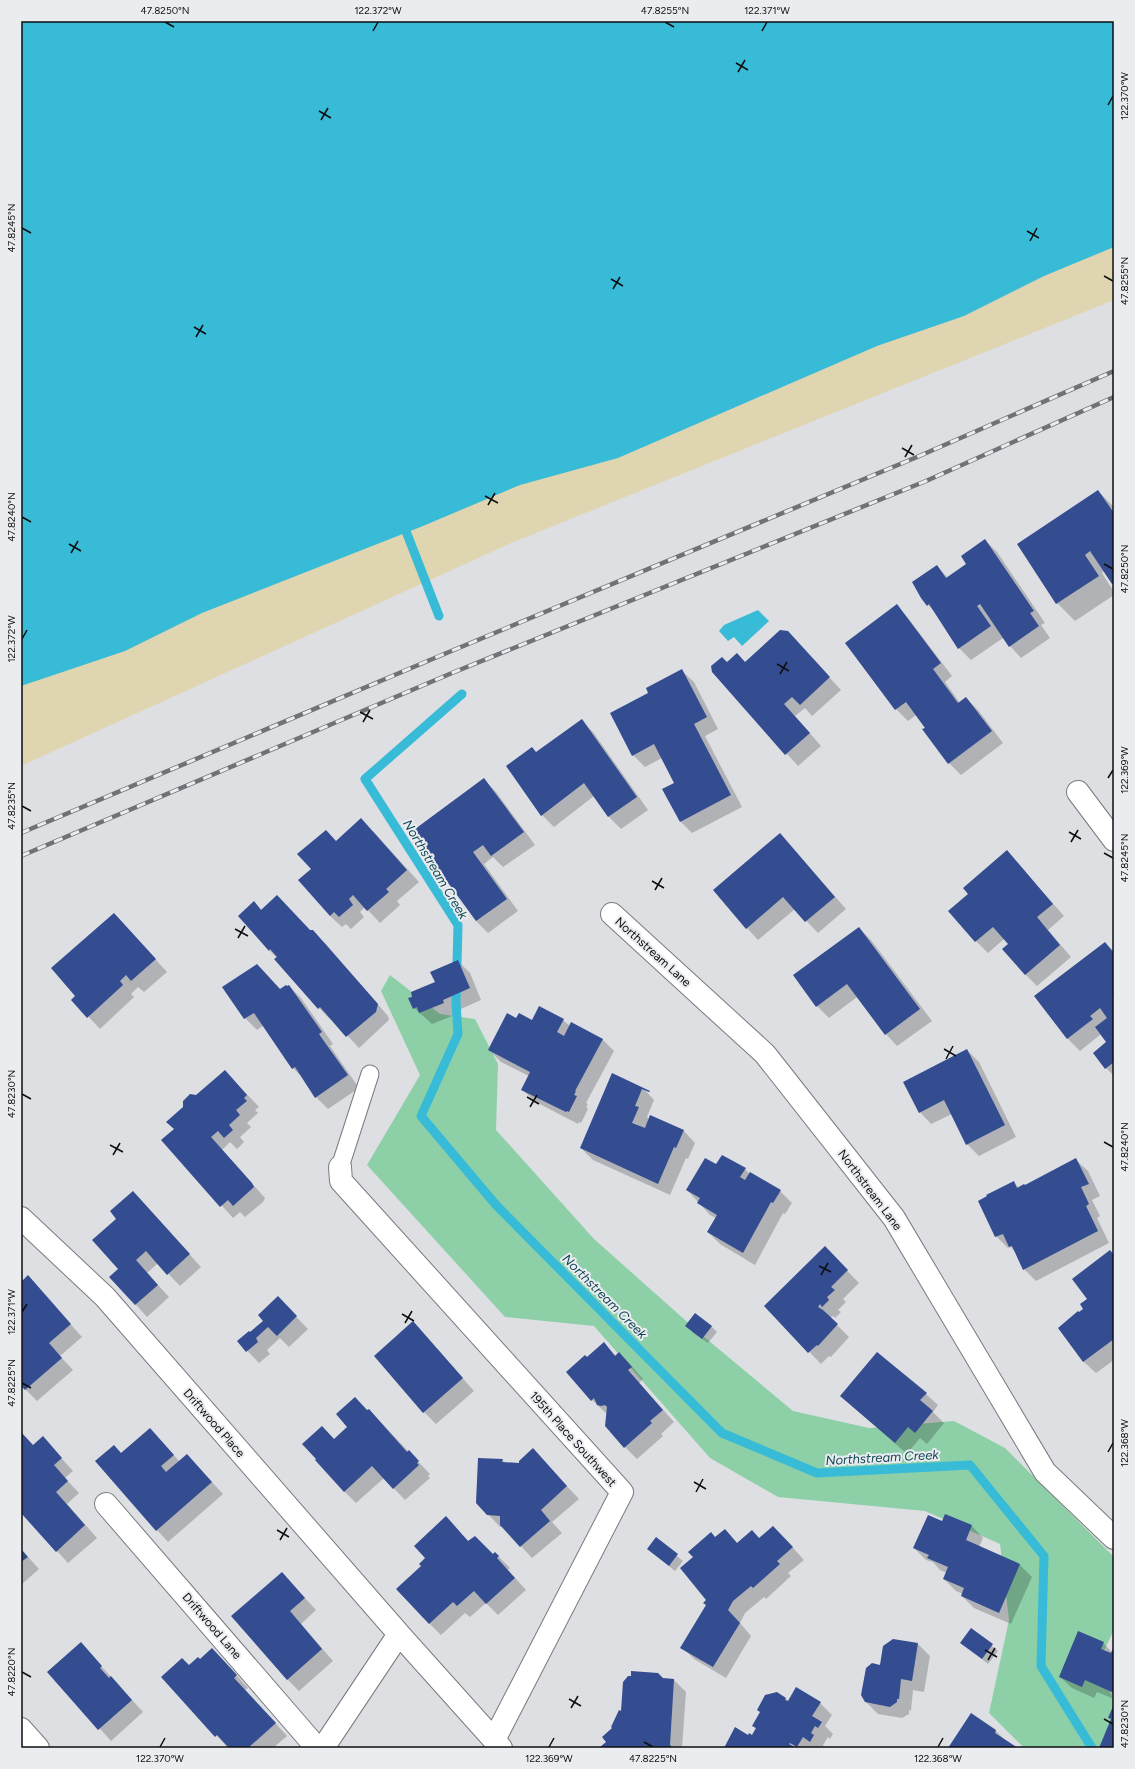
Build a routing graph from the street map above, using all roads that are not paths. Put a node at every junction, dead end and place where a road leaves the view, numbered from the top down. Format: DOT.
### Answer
graph roads {
  1 [pos="1078,792"];
  2 [pos="1114,840"];
  3 [pos="612,914"];
  4 [pos="370,1074"];
  5 [pos="340,1167"];
  6 [pos="21,1218"];
  7 [pos="106,1504"];
  8 [pos="1114,1538"];
  9 [pos="399,1634"];
  10 [pos="21,1729"];
  11 [pos="498,1744"];
  12 [pos="38,1748"];
  13 [pos="317,1748"];
  14 [pos="323,1748"];
  1 -- 2 [label="street"];
  3 -- 8 [label="street, Northstream Lane"];
  4 -- 5 [label="lane"];
  5 -- 11 [label="street, 195th Place Southwest"];
  6 -- 9 [label="street, Driftwood Place"];
  7 -- 13 [label="street, Driftwood Lane"];
  9 -- 11 [label="street"];
  9 -- 14 [label="street"];
  10 -- 12 [label="street"];
}
